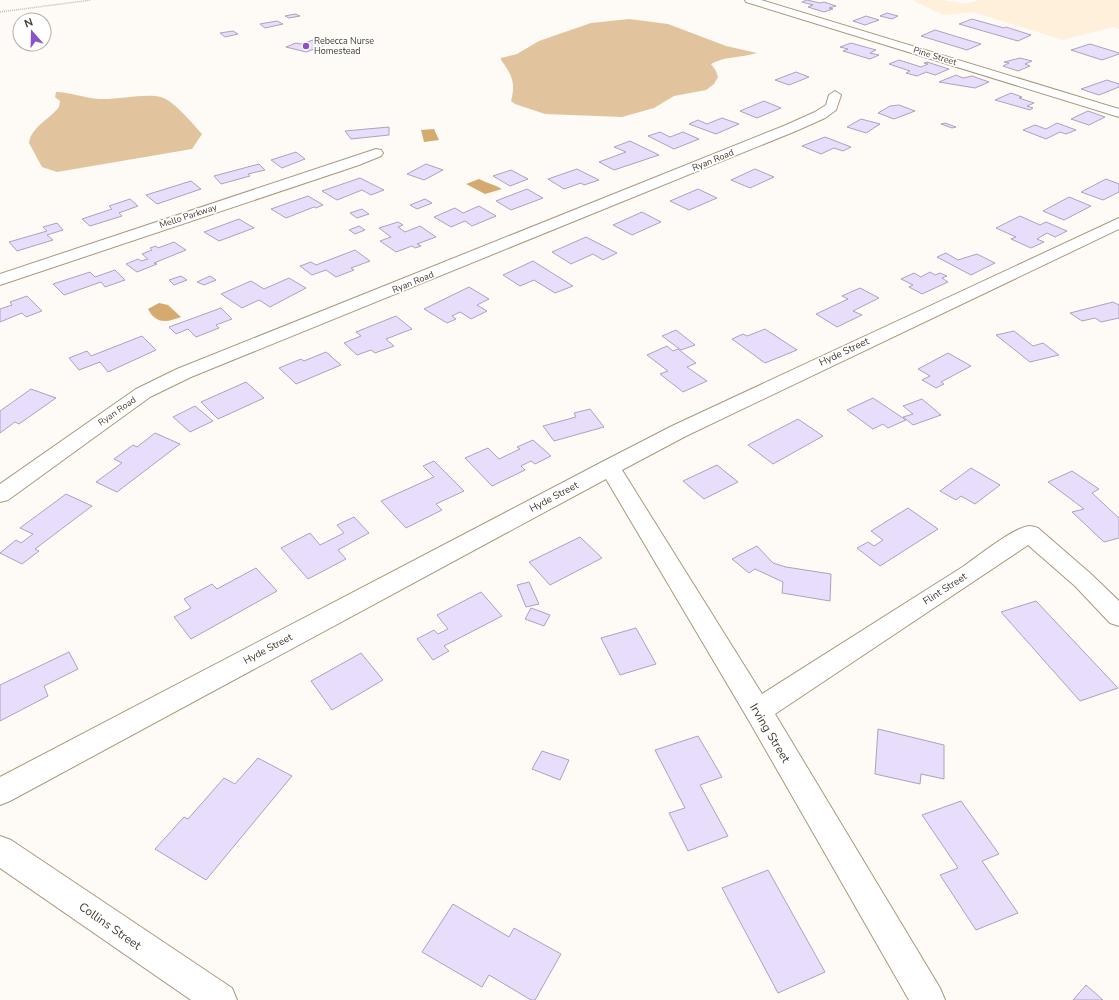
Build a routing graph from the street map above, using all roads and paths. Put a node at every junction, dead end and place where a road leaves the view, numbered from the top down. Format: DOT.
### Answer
graph roads {
  1 [pos="91,0"];
  2 [pos="750,0"];
  3 [pos="0,12"];
  4 [pos="835,95"];
  5 [pos="1119,113"];
  6 [pos="376,153"];
  7 [pos="1119,223"];
  8 [pos="0,280"];
  9 [pos="610,467"];
  10 [pos="0,495"];
  11 [pos="1119,616"];
  12 [pos="758,711"];
  13 [pos="0,792"];
  14 [pos="0,850"];
  15 [pos="220,1000"];
  16 [pos="928,1000"];
  1 -- 3 [label="path"];
  2 -- 5 [label="street, Pine Street"];
  4 -- 10 [label="street, Ryan Road"];
  6 -- 8 [label="street, Mello Parkway"];
  7 -- 9 [label="street, Hyde Street"];
  9 -- 12 [label="street, Irving Street"];
  9 -- 13 [label="street, Hyde Street"];
  11 -- 12 [label="street, Flint Street"];
  12 -- 16 [label="street, Irving Street"];
  14 -- 15 [label="street, Collins Street"];
}
